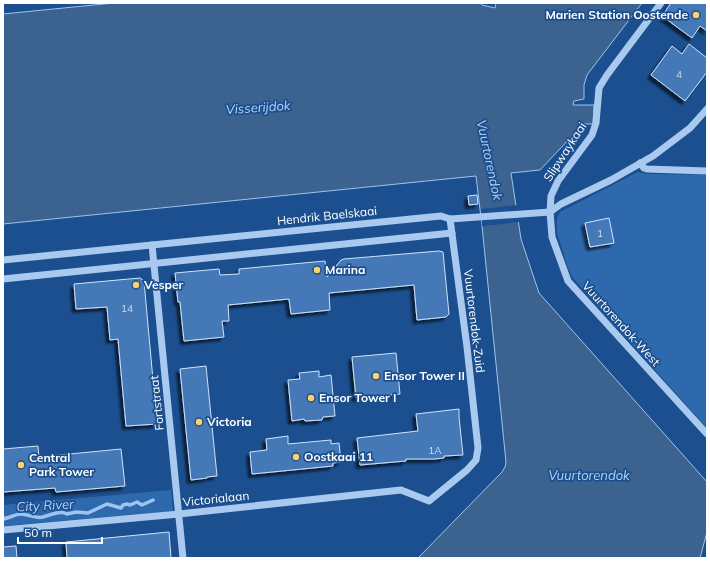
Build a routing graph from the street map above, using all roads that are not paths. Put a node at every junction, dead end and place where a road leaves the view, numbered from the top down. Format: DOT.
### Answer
graph roads {
  1 [pos="661,3"];
  2 [pos="707,109"];
  3 [pos="640,163"];
  4 [pos="707,171"];
  5 [pos="550,212"];
  6 [pos="450,219"];
  7 [pos="452,233"];
  8 [pos="152,245"];
  9 [pos="3,260"];
  10 [pos="154,264"];
  11 [pos="3,279"];
  12 [pos="707,434"];
  13 [pos="429,502"];
  14 [pos="179,514"];
  15 [pos="3,530"];
  16 [pos="183,558"];
  1 -- 5 [label="street, Slipwaykaai"];
  2 -- 3 [label="street, Hendrik Baelskaai"];
  3 -- 4 [label="street"];
  3 -- 5 [label="street, Hendrik Baelskaai"];
  5 -- 6 [label="street, Hendrik Baelskaai"];
  5 -- 12 [label="street, Vuurtorendok-West"];
  6 -- 7 [label="street, Vuurtorendok-Zuid"];
  6 -- 8 [label="street, Hendrik Baelskaai"];
  7 -- 10 [label="street"];
  7 -- 13 [label="street, Vuurtorendok-Zuid"];
  8 -- 9 [label="street, Hendrik Baelskaai"];
  8 -- 10 [label="street, Fortstraat"];
  10 -- 11 [label="street"];
  10 -- 14 [label="street, Fortstraat"];
  13 -- 14 [label="street, Victorialaan"];
  14 -- 15 [label="street, Victorialaan"];
  14 -- 16 [label="street, Fortstraat"];
}
